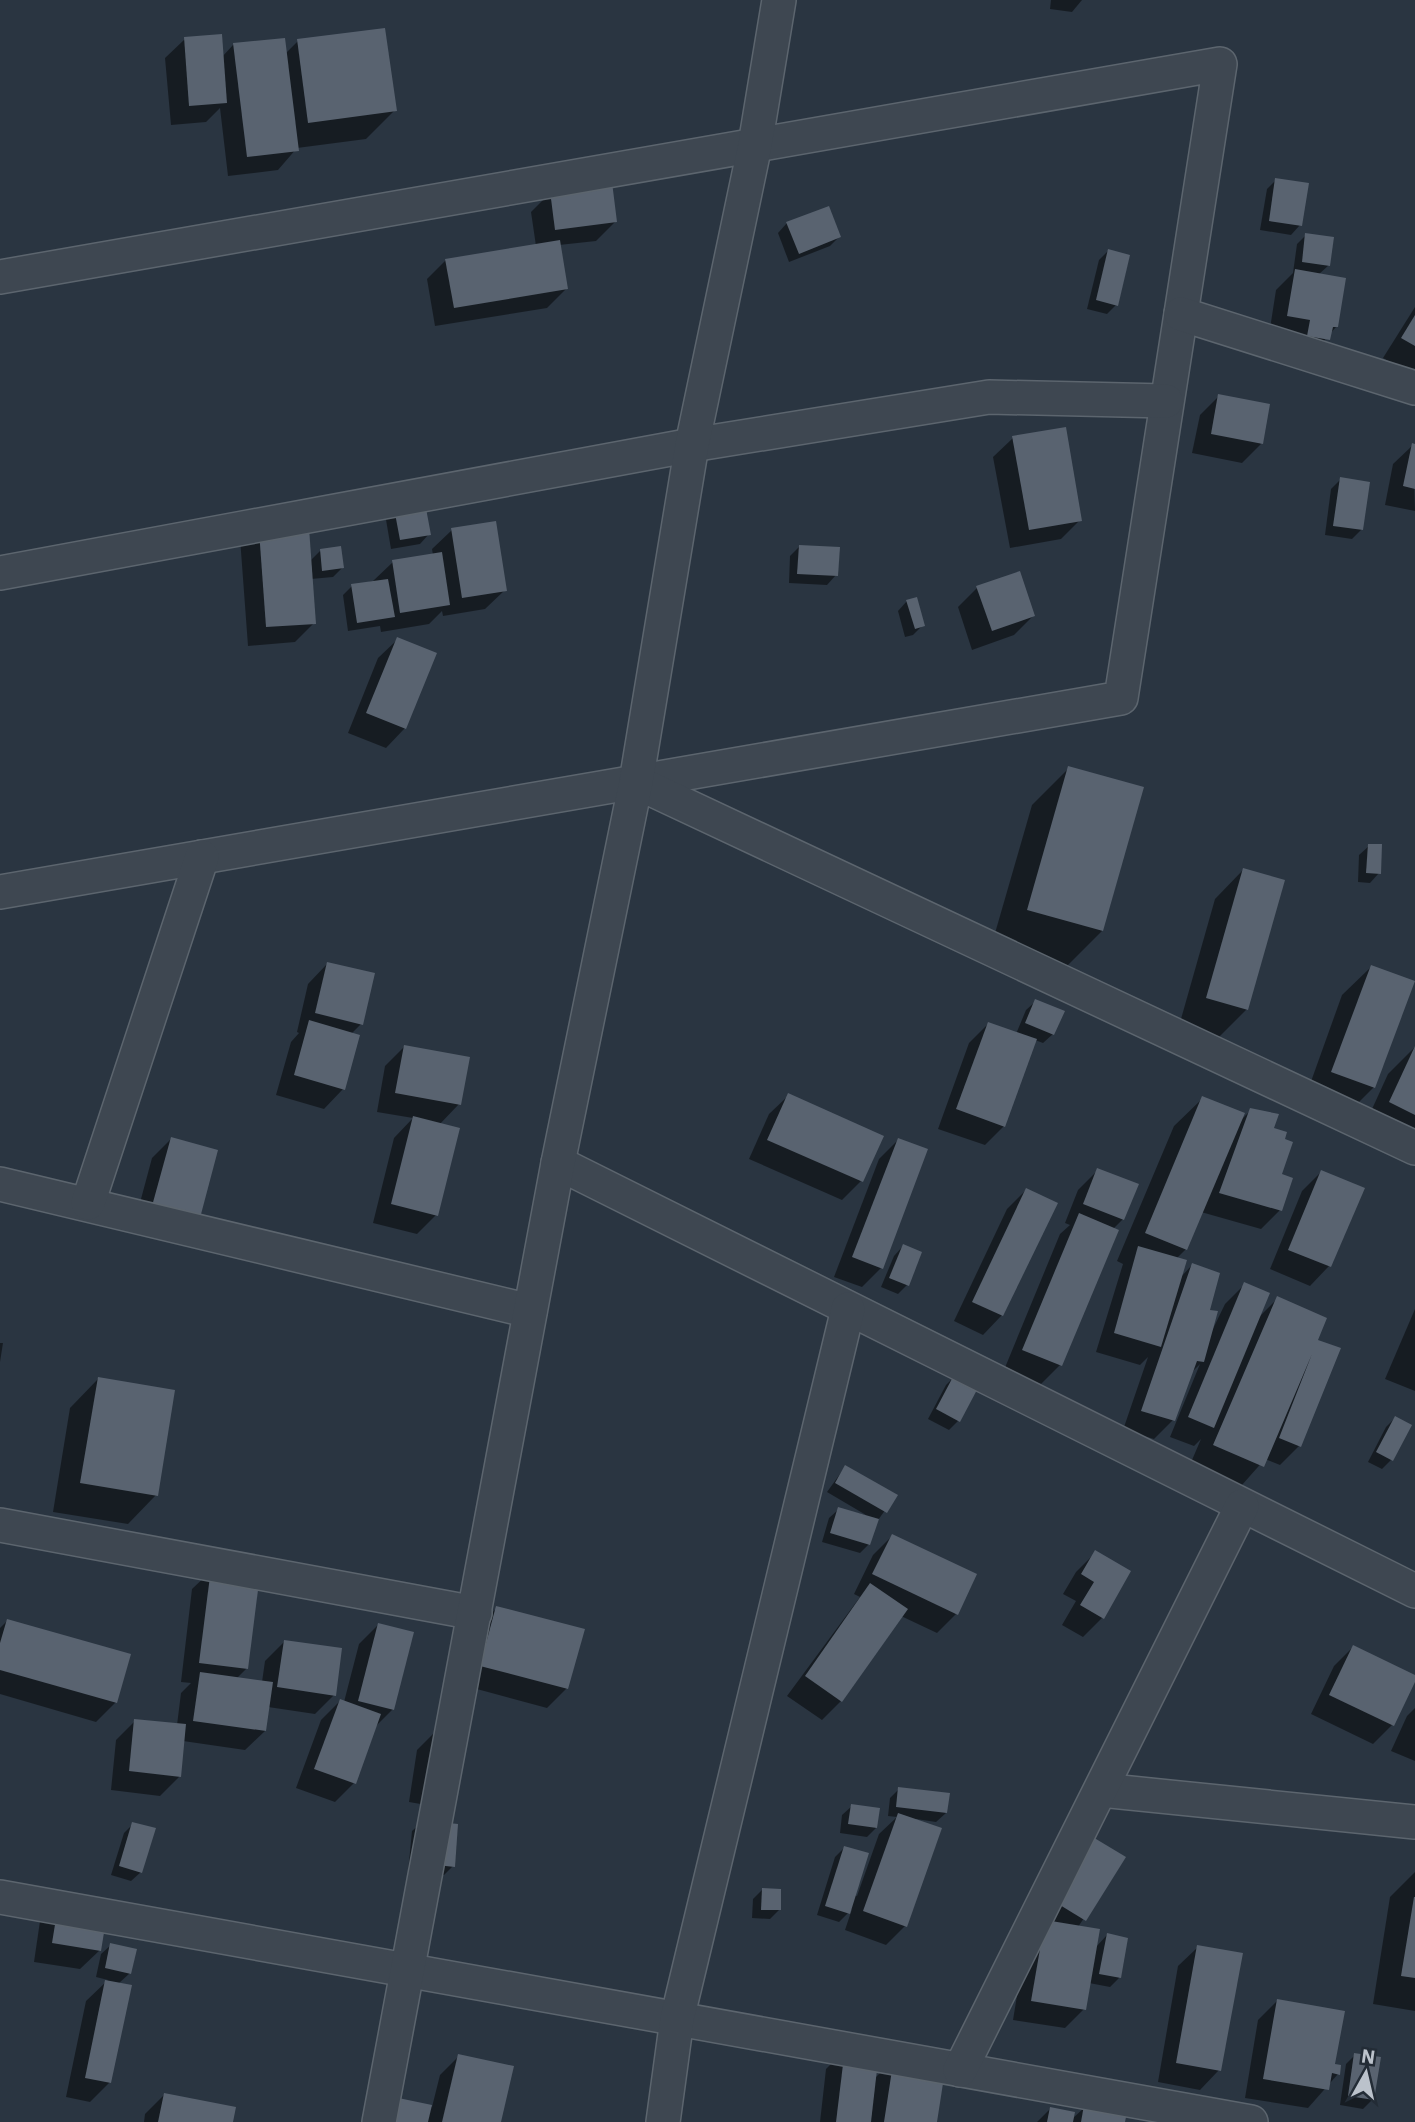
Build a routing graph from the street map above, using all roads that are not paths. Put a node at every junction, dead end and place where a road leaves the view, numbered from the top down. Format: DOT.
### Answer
graph roads {
  1 [pos="779,0"];
  2 [pos="755,145"];
  3 [pos="0,277"];
  4 [pos="1181,314"];
  5 [pos="1415,388"];
  6 [pos="1166,401"];
  7 [pos="692,445"];
  8 [pos="0,573"];
  9 [pos="636,782"];
  10 [pos="202,857"];
  11 [pos="0,892"];
  12 [pos="1415,1148"];
  13 [pos="558,1163"];
  14 [pos="0,1184"];
  15 [pos="88,1203"];
  16 [pos="848,1309"];
  17 [pos="530,1311"];
  18 [pos="1242,1506"];
  19 [pos="0,1525"];
  20 [pos="1415,1591"];
  21 [pos="475,1613"];
  22 [pos="1101,1790"];
  23 [pos="1415,1822"];
  24 [pos="0,1897"];
  25 [pos="407,1970"];
  26 [pos="677,2019"];
  27 [pos="960,2070"];
  28 [pos="379,2122"];
  29 [pos="663,2122"];
  30 [pos="1251,2122"];
  1 -- 2 [label="street"];
  2 -- 3 [label="street"];
  2 -- 4 [label="street"];
  2 -- 7 [label="street"];
  4 -- 5 [label="street"];
  4 -- 6 [label="street"];
  6 -- 7 [label="street"];
  6 -- 9 [label="street"];
  7 -- 8 [label="street"];
  7 -- 9 [label="street"];
  9 -- 10 [label="street"];
  9 -- 12 [label="street"];
  9 -- 13 [label="street"];
  10 -- 11 [label="street"];
  10 -- 15 [label="street"];
  13 -- 16 [label="street"];
  13 -- 17 [label="street"];
  14 -- 15 [label="street"];
  15 -- 17 [label="street"];
  16 -- 18 [label="street"];
  16 -- 26 [label="street"];
  17 -- 21 [label="street"];
  18 -- 20 [label="street"];
  18 -- 22 [label="street"];
  19 -- 21 [label="street"];
  21 -- 25 [label="street"];
  22 -- 23 [label="street"];
  22 -- 27 [label="street"];
  24 -- 25 [label="street"];
  25 -- 26 [label="street"];
  25 -- 28 [label="street"];
  26 -- 27 [label="street"];
  26 -- 29 [label="street"];
  27 -- 30 [label="street"];
}
